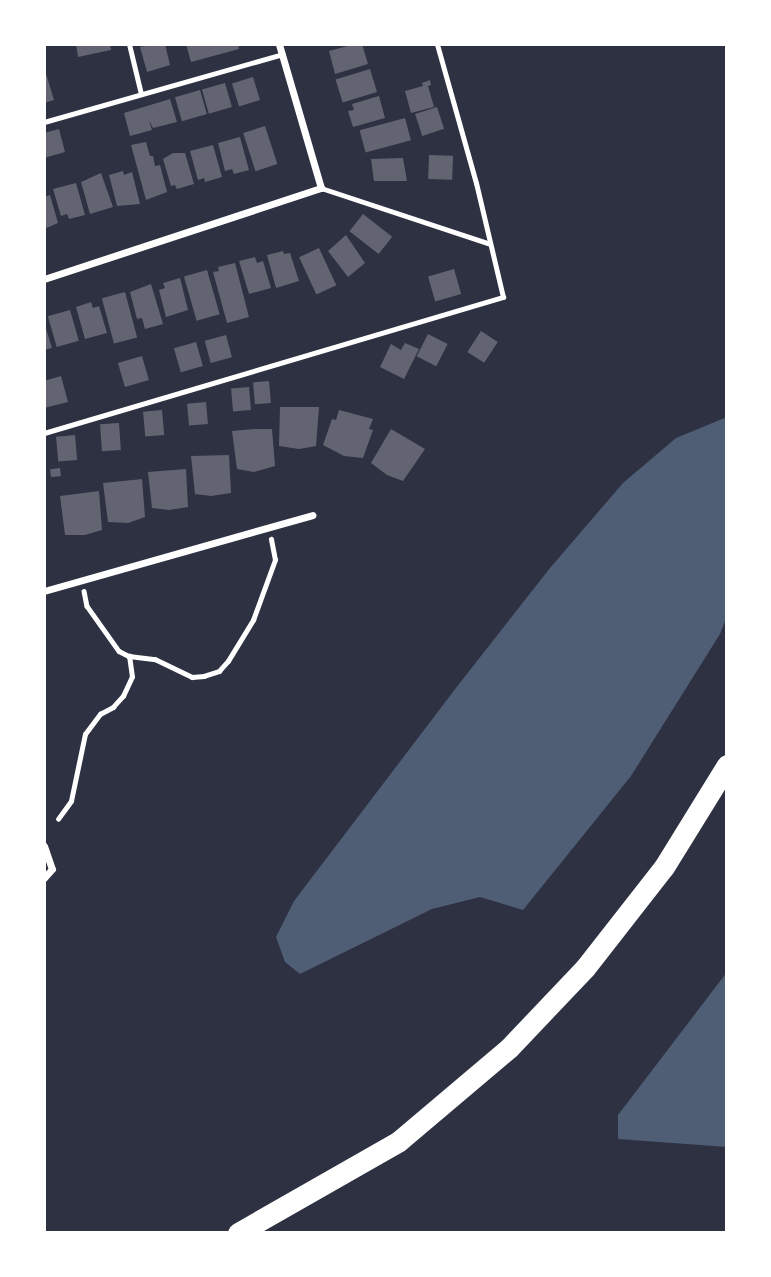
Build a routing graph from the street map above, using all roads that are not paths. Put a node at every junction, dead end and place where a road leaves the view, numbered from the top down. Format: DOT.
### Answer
graph roads {
  1 [pos="129,44"];
  2 [pos="279,44"];
  3 [pos="437,44"];
  4 [pos="282,54"];
  5 [pos="141,94"];
  6 [pos="44,122"];
  7 [pos="321,188"];
  8 [pos="490,244"];
  9 [pos="44,279"];
  10 [pos="44,433"];
  11 [pos="313,515"];
  12 [pos="44,591"];
  13 [pos="727,765"];
  14 [pos="44,846"];
  15 [pos="44,878"];
  16 [pos="238,1233"];
  1 -- 5 [label="lane"];
  2 -- 4 [label="street"];
  3 -- 8 [label="lane"];
  4 -- 5 [label="lane"];
  4 -- 7 [label="street"];
  5 -- 6 [label="lane"];
  7 -- 8 [label="lane"];
  7 -- 9 [label="street"];
  8 -- 10 [label="lane"];
  11 -- 12 [label="street"];
  13 -- 16 [label="highway"];
  14 -- 15 [label="street"];
}
